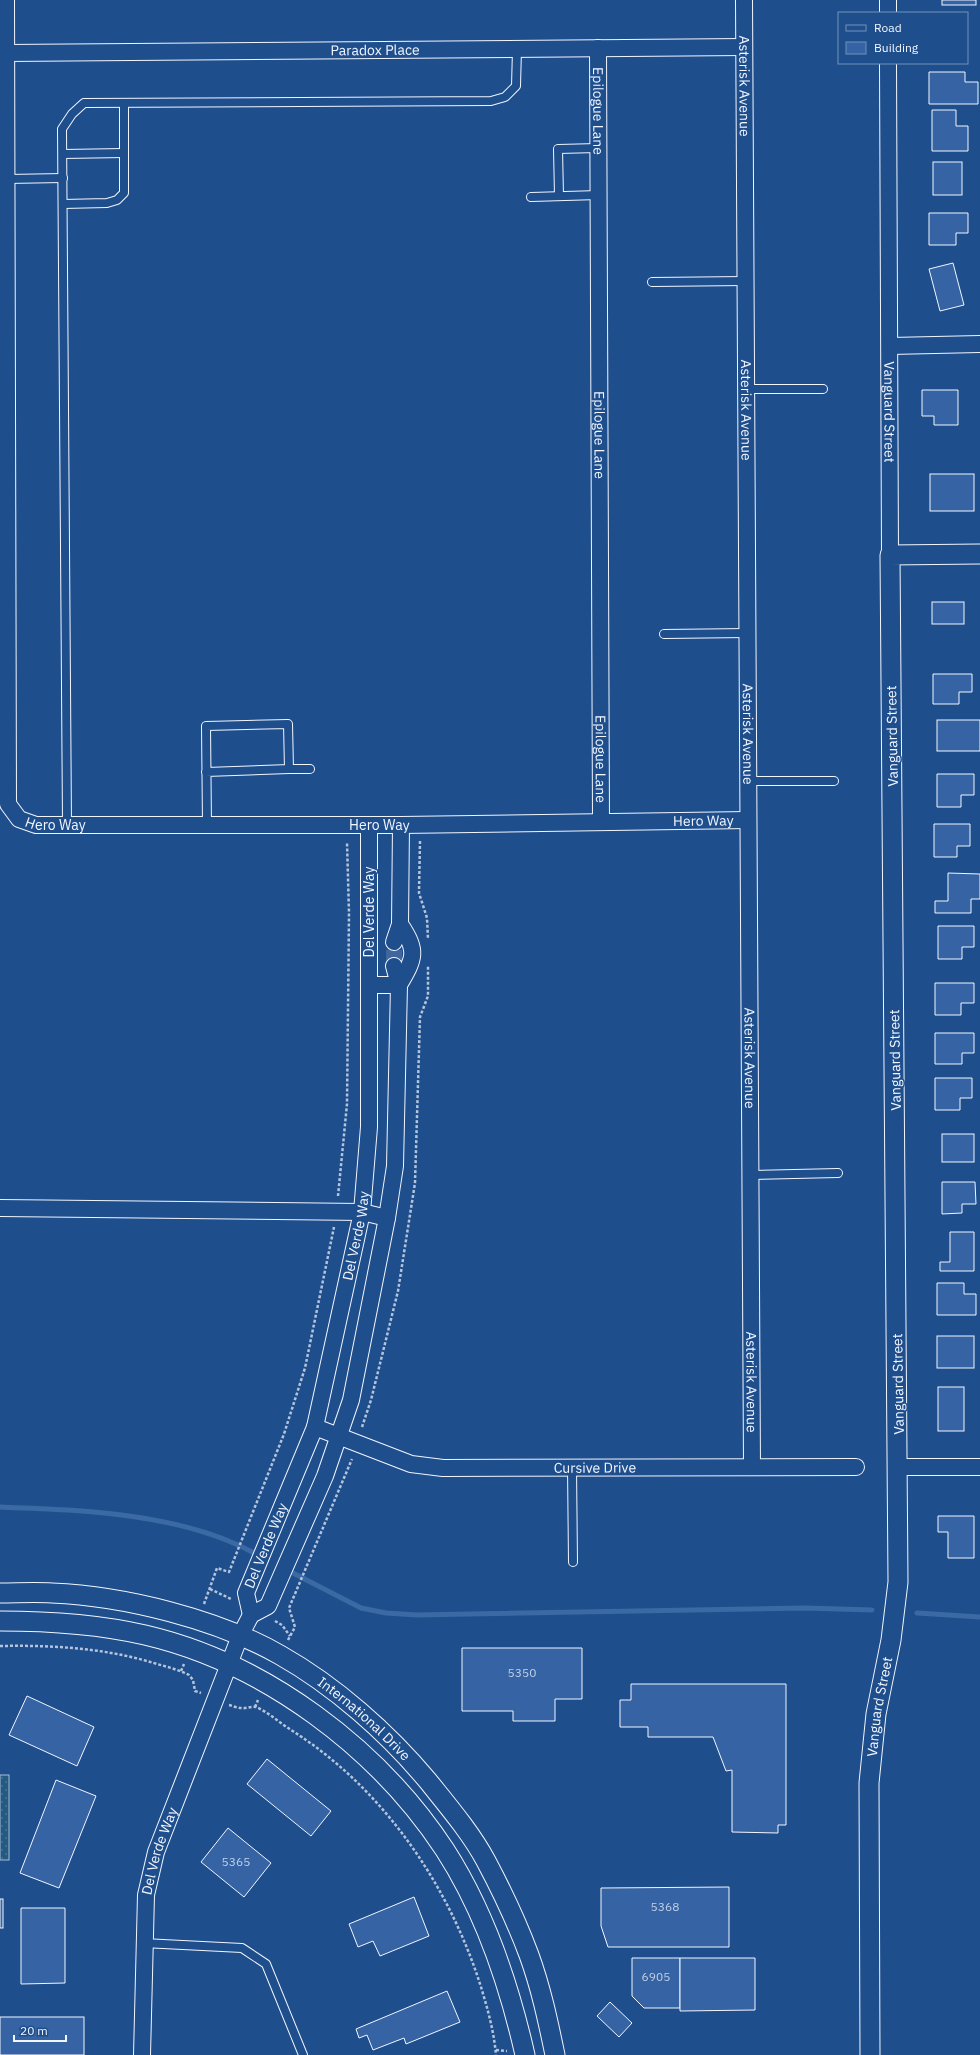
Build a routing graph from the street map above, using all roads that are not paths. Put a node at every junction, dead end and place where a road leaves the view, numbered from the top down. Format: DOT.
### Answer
graph roads {
  1 [pos="6,0"];
  2 [pos="744,0"];
  3 [pos="888,0"];
  4 [pos="888,12"];
  5 [pos="744,47"];
  6 [pos="517,48"];
  7 [pos="598,48"];
  8 [pos="6,53"];
  9 [pos="888,64"];
  10 [pos="124,103"];
  11 [pos="598,148"];
  12 [pos="124,153"];
  13 [pos="62,154"];
  14 [pos="63,178"];
  15 [pos="7,179"];
  16 [pos="599,195"];
  17 [pos="559,196"];
  18 [pos="531,197"];
  19 [pos="63,204"];
  20 [pos="3,229"];
  21 [pos="745,281"];
  22 [pos="652,282"];
  23 [pos="980,344"];
  24 [pos="890,346"];
  25 [pos="746,389"];
  26 [pos="823,389"];
  27 [pos="980,554"];
  28 [pos="890,555"];
  29 [pos="4,620"];
  30 [pos="747,633"];
  31 [pos="664,634"];
  32 [pos="289,769"];
  33 [pos="310,769"];
  34 [pos="206,772"];
  35 [pos="748,781"];
  36 [pos="834,781"];
  37 [pos="748,820"];
  38 [pos="601,822"];
  39 [pos="67,825"];
  40 [pos="207,825"];
  41 [pos="369,825"];
  42 [pos="401,825"];
  43 [pos="400,924"];
  44 [pos="394,942"];
  45 [pos="394,966"];
  46 [pos="369,985"];
  47 [pos="399,985"];
  48 [pos="838,1173"];
  49 [pos="750,1174"];
  50 [pos="0,1208"];
  51 [pos="362,1212"];
  52 [pos="387,1218"];
  53 [pos="315,1427"];
  54 [pos="338,1437"];
  55 [pos="572,1467"];
  56 [pos="752,1467"];
  57 [pos="856,1467"];
  58 [pos="898,1467"];
  59 [pos="980,1467"];
  60 [pos="573,1562"];
  61 [pos="0,1593"];
  62 [pos="251,1615"];
  63 [pos="0,1621"];
  64 [pos="240,1636"];
  65 [pos="229,1664"];
  66 [pos="143,1943"];
  67 [pos="142,2055"];
  68 [pos="303,2055"];
  69 [pos="525,2055"];
  70 [pos="555,2055"];
  71 [pos="870,2055"];
  1 -- 8 [label="street, Hero Way"];
  2 -- 5 [label="street, Asterisk Avenue"];
  3 -- 4 [label="street"];
  5 -- 7 [label="street, Paradox Place"];
  5 -- 21 [label="street, Asterisk Avenue"];
  6 -- 7 [label="street, Paradox Place"];
  6 -- 8 [label="street, Paradox Place"];
  6 -- 10 [label="lane"];
  7 -- 11 [label="street, Epilogue Lane"];
  8 -- 15 [label="street, Hero Way"];
  9 -- 24 [label="street, Vanguard Street"];
  10 -- 12 [label="lane"];
  10 -- 13 [label="lane"];
  11 -- 16 [label="street, Epilogue Lane"];
  11 -- 17 [label="lane"];
  12 -- 13 [label="lane"];
  12 -- 19 [label="lane"];
  13 -- 14 [label="lane"];
  14 -- 15 [label="lane"];
  14 -- 19 [label="lane"];
  15 -- 20 [label="street, Hero Way"];
  16 -- 17 [label="lane"];
  16 -- 38 [label="street, Epilogue Lane"];
  17 -- 18 [label="lane"];
  19 -- 39 [label="lane"];
  20 -- 29 [label="street, Hero Way"];
  21 -- 22 [label="lane"];
  21 -- 25 [label="street, Asterisk Avenue"];
  23 -- 24 [label="street"];
  24 -- 28 [label="street, Vanguard Street"];
  25 -- 26 [label="lane"];
  25 -- 30 [label="street, Asterisk Avenue"];
  27 -- 28 [label="street"];
  28 -- 58 [label="street, Vanguard Street"];
  29 -- 39 [label="street, Hero Way"];
  30 -- 31 [label="lane"];
  30 -- 35 [label="street, Asterisk Avenue"];
  32 -- 33 [label="lane"];
  32 -- 34 [label="lane"];
  32 -- 34 [label="lane"];
  34 -- 40 [label="lane"];
  35 -- 36 [label="lane"];
  35 -- 37 [label="street, Asterisk Avenue"];
  37 -- 38 [label="street, Hero Way"];
  37 -- 49 [label="street, Asterisk Avenue"];
  38 -- 42 [label="street, Hero Way"];
  39 -- 40 [label="street, Hero Way"];
  40 -- 41 [label="street, Hero Way"];
  41 -- 42 [label="street, Hero Way"];
  41 -- 46 [label="street, Del Verde Way"];
  42 -- 43 [label="street, Del Verde Way"];
  43 -- 44 [label="street, Del Verde Way"];
  43 -- 47 [label="street, Del Verde Way"];
  45 -- 47 [label="street, Del Verde Way"];
  46 -- 47 [label="street"];
  46 -- 51 [label="street, Del Verde Way"];
  47 -- 52 [label="street, Del Verde Way"];
  48 -- 49 [label="lane"];
  49 -- 56 [label="street, Asterisk Avenue"];
  50 -- 51 [label="street"];
  51 -- 52 [label="street"];
  51 -- 53 [label="street, Del Verde Way"];
  52 -- 54 [label="street, Del Verde Way"];
  53 -- 54 [label="street, Cursive Drive"];
  53 -- 62 [label="street, Del Verde Way"];
  54 -- 55 [label="street, Cursive Drive"];
  54 -- 62 [label="street, Del Verde Way"];
  55 -- 56 [label="street, Cursive Drive"];
  55 -- 60 [label="lane"];
  56 -- 57 [label="street, Cursive Drive"];
  58 -- 59 [label="street"];
  58 -- 71 [label="street, Vanguard Street"];
  61 -- 64 [label="street, International Drive"];
  62 -- 64 [label="street, Del Verde Way"];
  63 -- 65 [label="street, International Drive"];
  64 -- 65 [label="street, Del Verde Way"];
  64 -- 70 [label="street, International Drive"];
  65 -- 66 [label="street, Del Verde Way"];
  65 -- 69 [label="street, International Drive"];
  66 -- 67 [label="street, Del Verde Way"];
  66 -- 68 [label="lane"];
}
